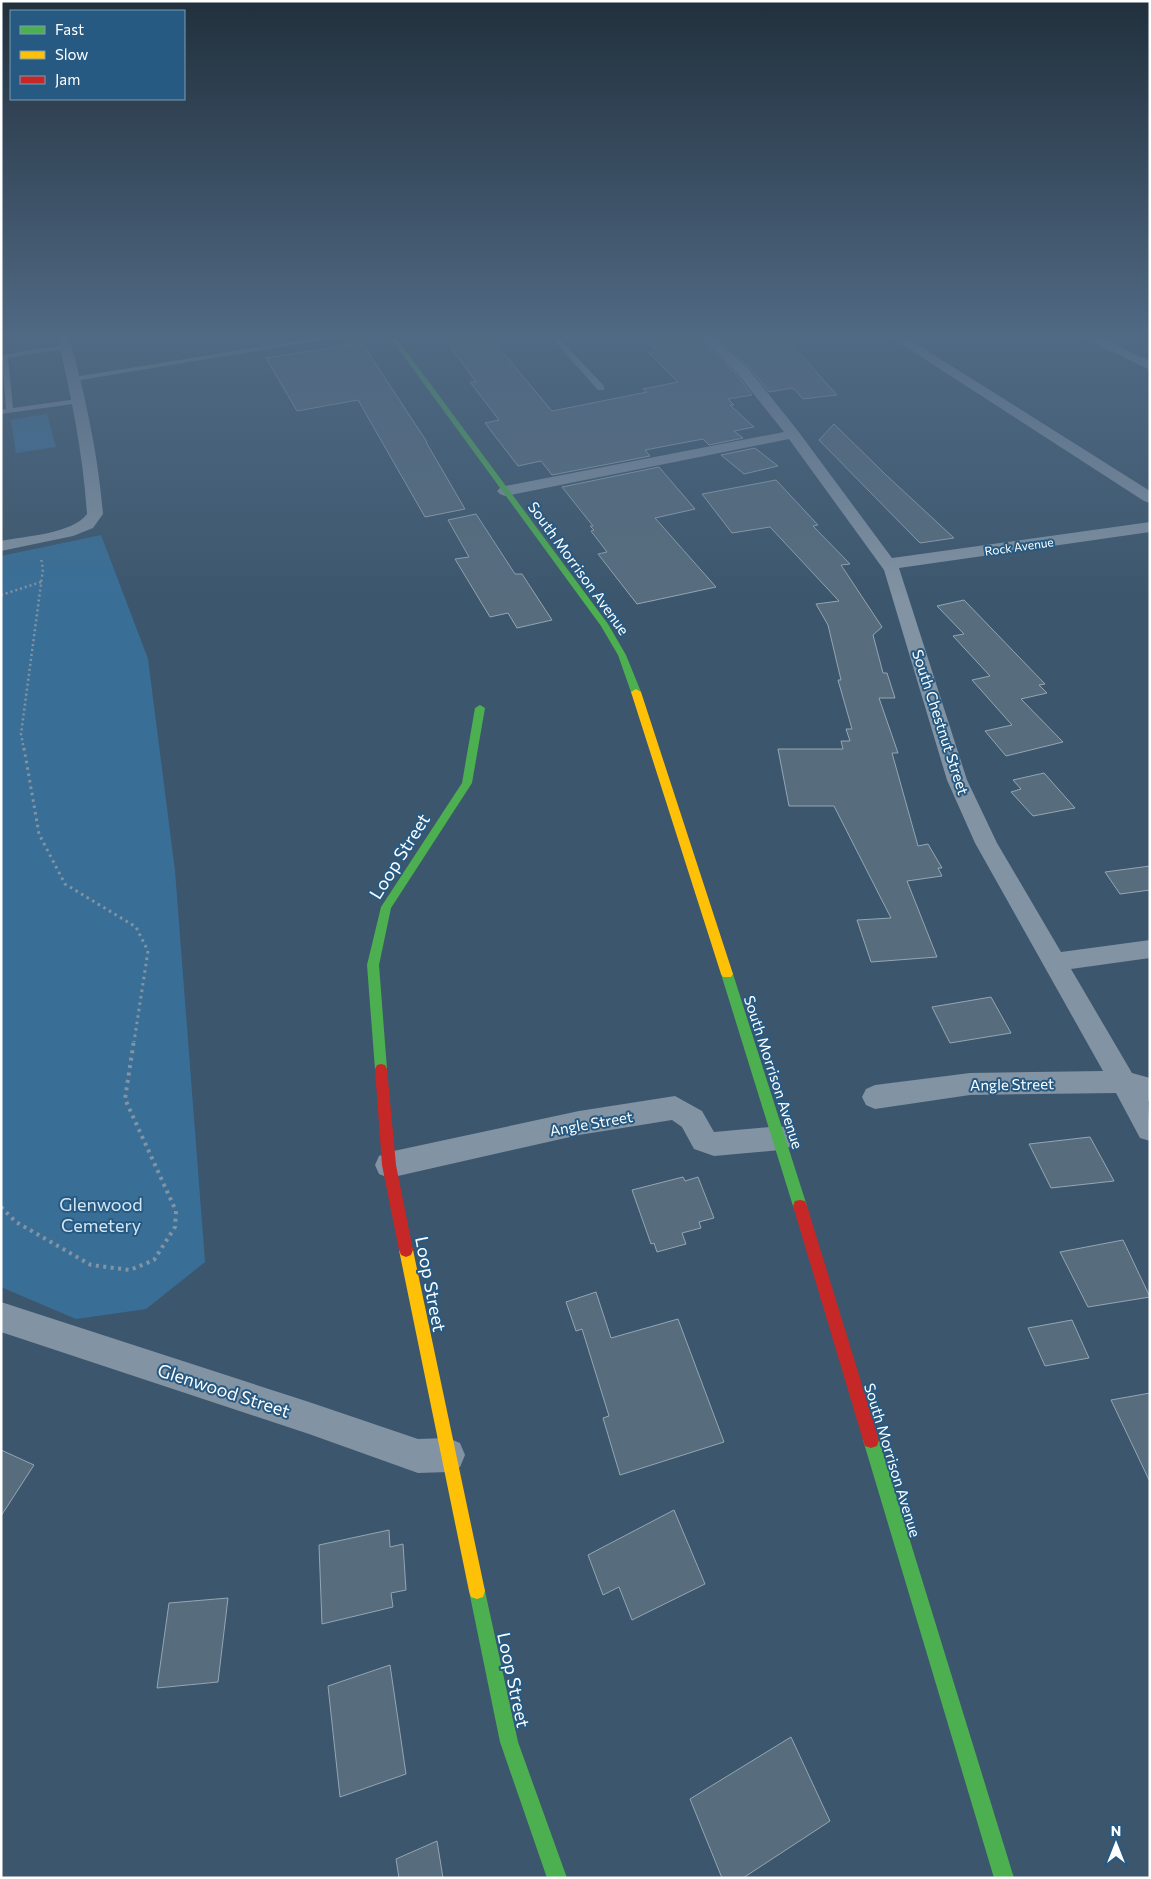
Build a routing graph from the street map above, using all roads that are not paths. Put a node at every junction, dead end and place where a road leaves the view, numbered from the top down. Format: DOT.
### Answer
graph roads {
  1 [pos="81,424"];
  2 [pos="456,424"];
  3 [pos="785,424"];
  4 [pos="1033,424"];
  5 [pos="793,434"];
  6 [pos="505,491"];
  7 [pos="1150,498"];
  8 [pos="1150,527"];
  9 [pos="1,546"];
  10 [pos="888,564"];
  11 [pos="480,708"];
  12 [pos="1150,949"];
  13 [pos="1054,962"];
  14 [pos="1123,1082"];
  15 [pos="1150,1090"];
  16 [pos="874,1097"];
  17 [pos="1150,1129"];
  18 [pos="780,1138"];
  19 [pos="389,1165"];
  20 [pos="1,1317"];
  21 [pos="448,1455"];
  22 [pos="556,1878"];
  23 [pos="1004,1878"];
  1 -- 9 [label="street"];
  2 -- 6 [label="main road, South Morrison Avenue"];
  3 -- 5 [label="street, South Chestnut Street"];
  4 -- 7 [label="street"];
  5 -- 6 [label="street"];
  5 -- 10 [label="street, South Chestnut Street"];
  6 -- 18 [label="main road, South Morrison Avenue"];
  8 -- 10 [label="street, Rock Avenue"];
  10 -- 13 [label="street, South Chestnut Street"];
  11 -- 19 [label="main road, Loop Street"];
  12 -- 13 [label="street"];
  13 -- 14 [label="street, South Chestnut Street"];
  14 -- 15 [label="street, Angle Street"];
  14 -- 16 [label="street, Angle Street"];
  14 -- 17 [label="street, South Chestnut Street"];
  18 -- 19 [label="street, Angle Street"];
  18 -- 23 [label="main road, South Morrison Avenue"];
  19 -- 21 [label="main road, Loop Street"];
  20 -- 21 [label="street, Glenwood Street"];
  21 -- 22 [label="main road, Loop Street"];
}
